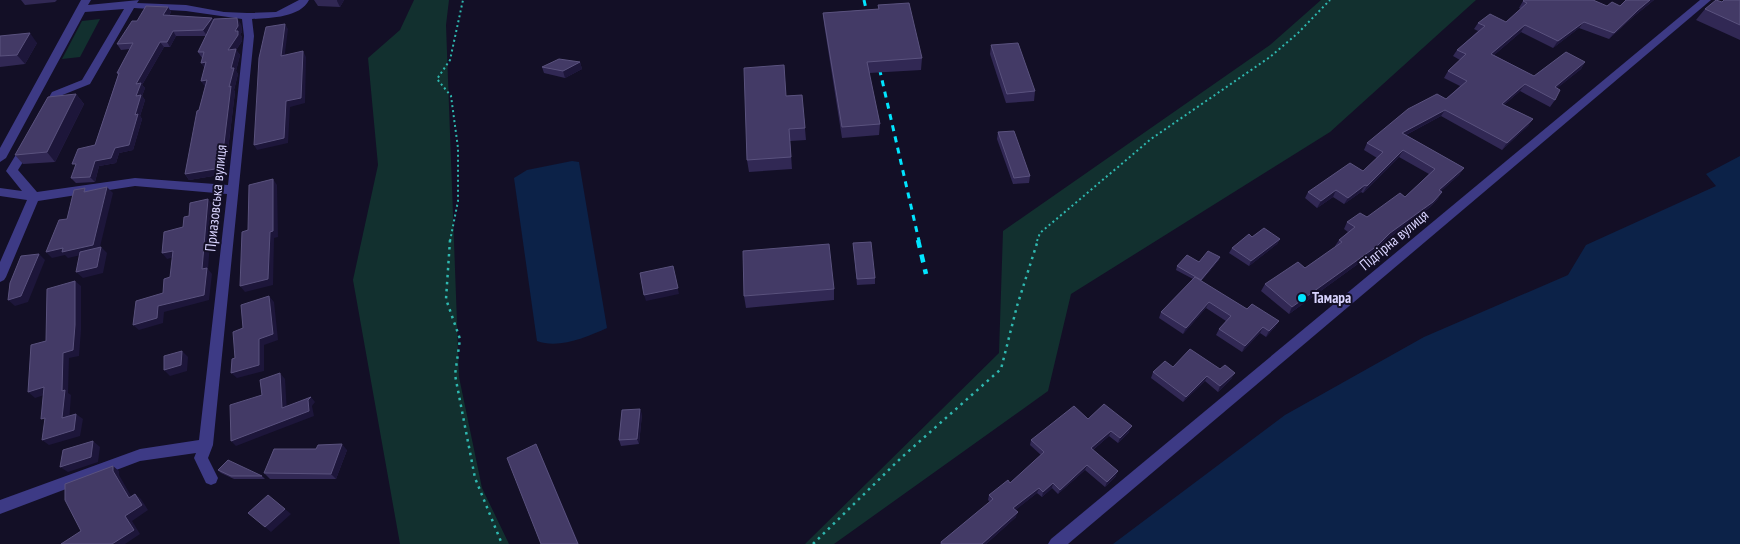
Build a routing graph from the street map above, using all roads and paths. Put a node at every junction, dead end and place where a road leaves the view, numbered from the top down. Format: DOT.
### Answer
graph roads {
  1 [pos="304,0"];
  2 [pos="463,0"];
  3 [pos="1330,0"];
  4 [pos="1706,0"];
  5 [pos="133,2"];
  6 [pos="84,4"];
  7 [pos="247,16"];
  8 [pos="42,120"];
  9 [pos="32,137"];
  10 [pos="3,147"];
  11 [pos="0,158"];
  12 [pos="233,190"];
  13 [pos="0,192"];
  14 [pos="34,197"];
  15 [pos="0,277"];
  16 [pos="206,445"];
  17 [pos="211,478"];
  18 [pos="0,507"];
  19 [pos="502,544"];
  20 [pos="813,544"];
  21 [pos="1056,544"];
  1 -- 7 [label="street"];
  2 -- 19 [label="path"];
  3 -- 20 [label="path"];
  4 -- 21 [label="street, Підгірна вулиця"];
  5 -- 6 [label="street"];
  5 -- 7 [label="street"];
  5 -- 8 [label="street"];
  6 -- 10 [label="street"];
  7 -- 12 [label="street, Приазовська вулиця"];
  9 -- 14 [label="street"];
  10 -- 11 [label="street"];
  12 -- 14 [label="street"];
  12 -- 16 [label="street, Приазовська вулиця"];
  13 -- 14 [label="street"];
  14 -- 15 [label="street"];
  16 -- 17 [label="street, Приазовська вулиця"];
  16 -- 18 [label="street"];
}
